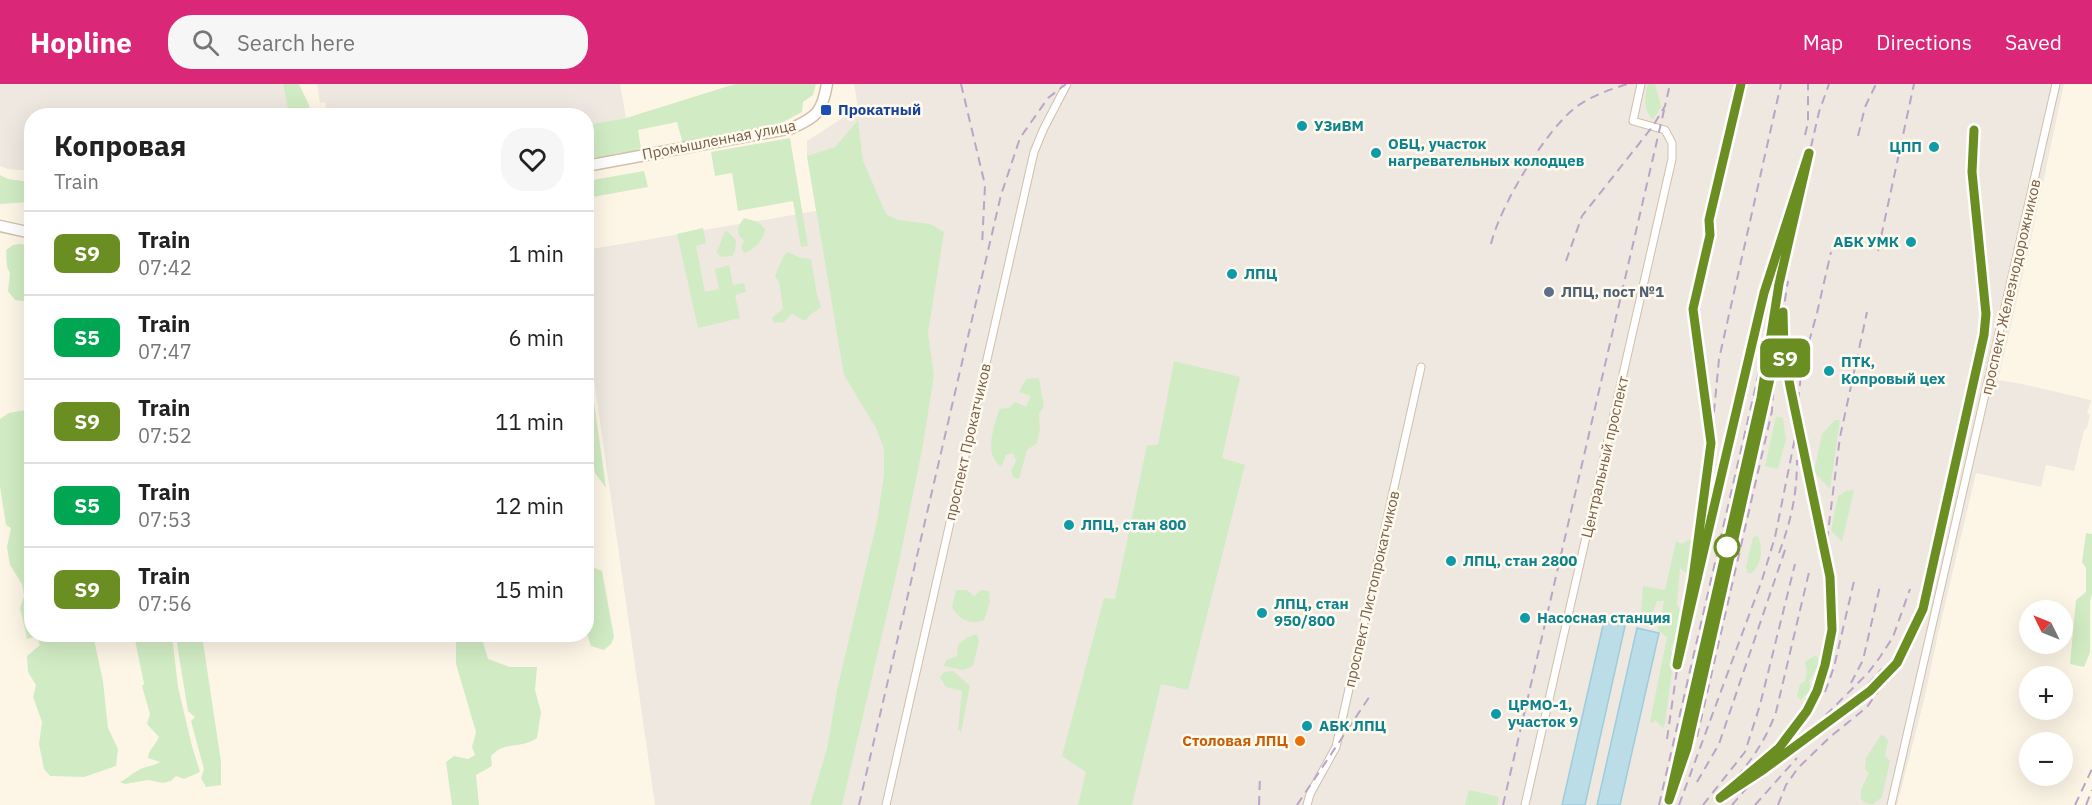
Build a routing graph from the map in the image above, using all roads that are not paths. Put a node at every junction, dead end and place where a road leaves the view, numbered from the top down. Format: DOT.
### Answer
graph roads {
  1 [pos="827,84"];
  2 [pos="1067,84"];
  3 [pos="1641,84"];
  4 [pos="2056,84"];
  5 [pos="594,165"];
  6 [pos="0,226"];
  7 [pos="24,231"];
  8 [pos="1422,367"];
  9 [pos="886,805"];
  10 [pos="1307,805"];
  11 [pos="1525,805"];
  12 [pos="1891,805"];
  1 -- 5 [label="street, Промышленная улица"];
  2 -- 9 [label="street, проспект Прокатчиков"];
  3 -- 11 [label="street, Центральный проспект"];
  4 -- 12 [label="street, проспект Железнодорожников"];
  6 -- 7 [label="street"];
  8 -- 10 [label="street, проспект Листопрокатчиков"];
}
